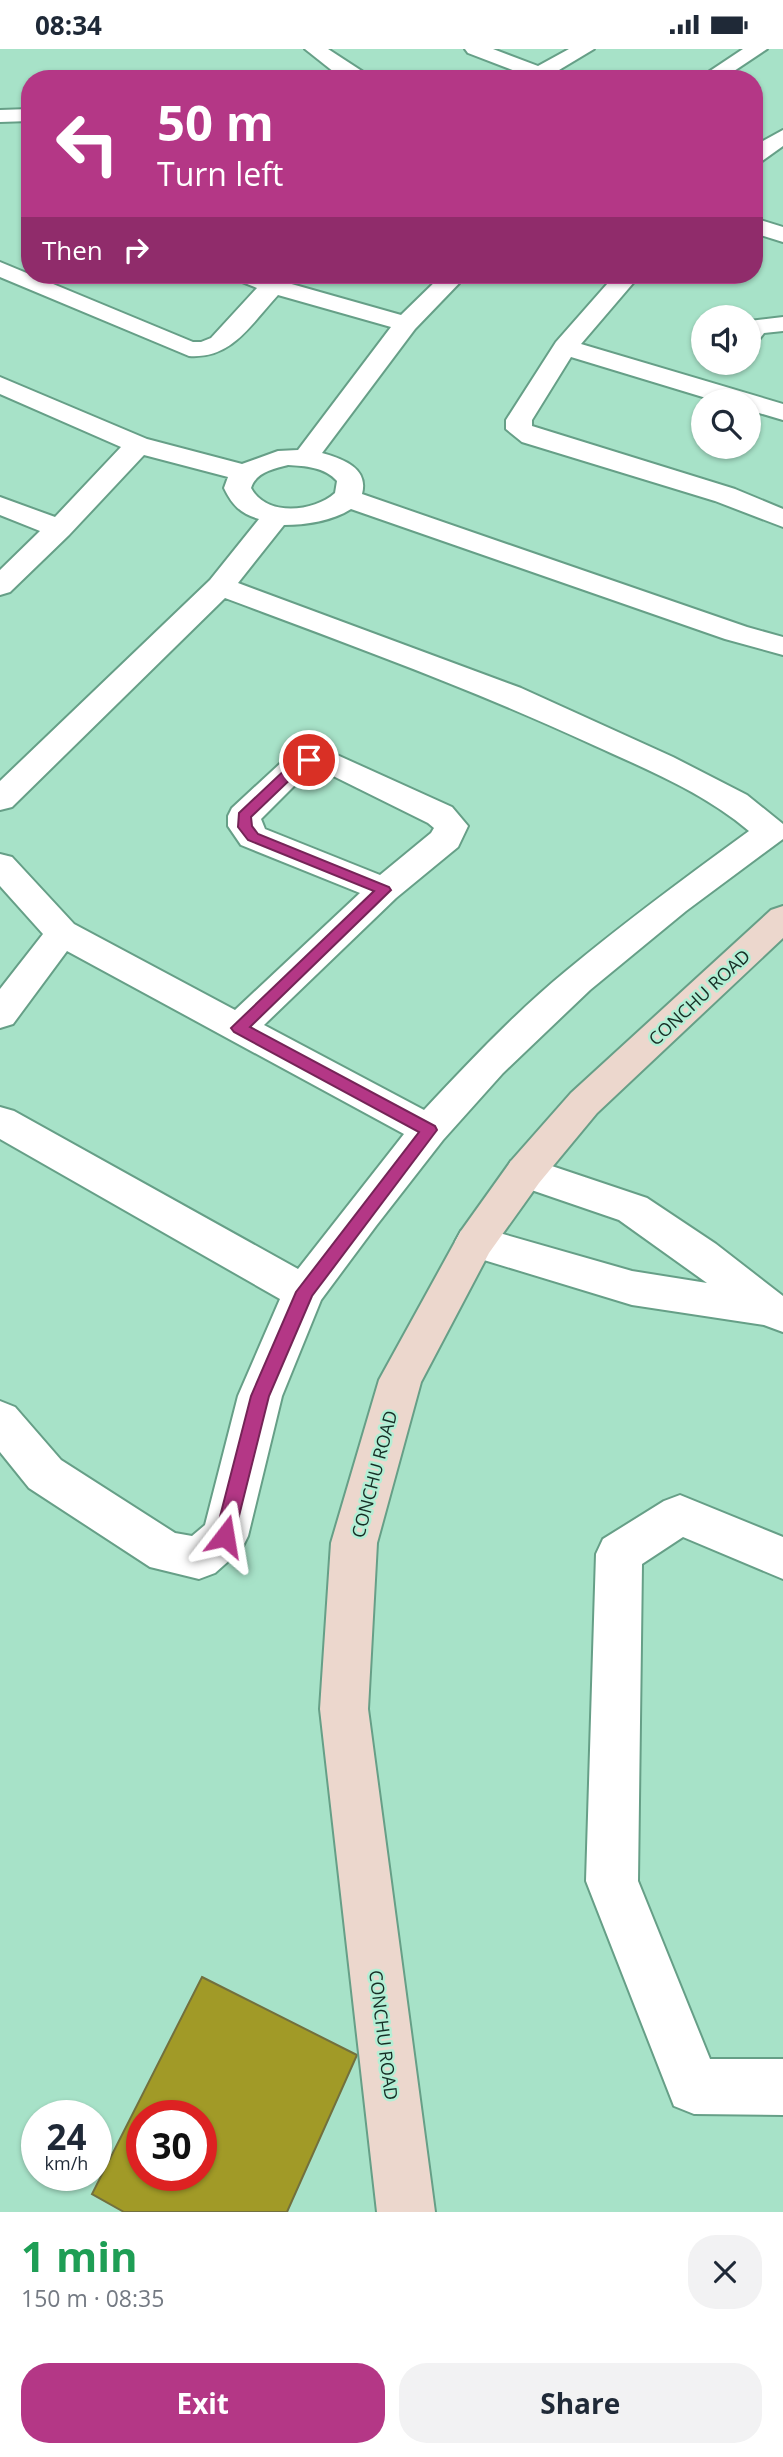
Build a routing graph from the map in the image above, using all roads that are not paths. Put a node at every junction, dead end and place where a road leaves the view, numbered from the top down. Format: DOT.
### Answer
graph roads {
  1 [pos="315,49"];
  2 [pos="475,49"];
  3 [pos="584,49"];
  4 [pos="757,49"];
  5 [pos="341,70"];
  6 [pos="520,70"];
  7 [pos="544,70"];
  8 [pos="723,70"];
  9 [pos="21,115"];
  10 [pos="0,116"];
  11 [pos="783,136"];
  12 [pos="763,150"];
  13 [pos="763,228"];
  14 [pos="783,235"];
  15 [pos="0,269"];
  16 [pos="21,278"];
  17 [pos="35,284"];
  18 [pos="274,284"];
  19 [pos="290,284"];
  20 [pos="446,284"];
  21 [pos="620,284"];
  22 [pos="406,324"];
  23 [pos="783,324"];
  24 [pos="761,325"];
  25 [pos="565,347"];
  26 [pos="0,385"];
  27 [pos="728,389"];
  28 [pos="761,405"];
  29 [pos="783,412"];
  30 [pos="138,445"];
  31 [pos="306,457"];
  32 [pos="245,473"];
  33 [pos="346,498"];
  34 [pos="0,505"];
  35 [pos="276,516"];
  36 [pos="783,519"];
  37 [pos="59,529"];
  38 [pos="0,586"];
  39 [pos="220,586"];
  40 [pos="736,633"];
  41 [pos="783,646"];
  42 [pos="783,663"];
  43 [pos="0,800"];
  44 [pos="0,865"];
  45 [pos="384,890"];
  46 [pos="783,918"];
  47 [pos="62,933"];
  48 [pos="0,1015"];
  49 [pos="239,1028"];
  50 [pos="0,1121"];
  51 [pos="429,1130"];
  52 [pos="525,1172"];
  53 [pos="475,1242"];
  54 [pos="304,1292"];
  55 [pos="776,1312"];
  56 [pos="0,1420"];
  57 [pos="783,1558"];
  58 [pos="783,2087"];
  59 [pos="406,2212"];
  1 -- 5 [label="street"];
  2 -- 6 [label="street"];
  3 -- 7 [label="street"];
  4 -- 8 [label="street"];
  9 -- 10 [label="street"];
  11 -- 12 [label="street"];
  13 -- 14 [label="street"];
  15 -- 16 [label="street"];
  17 -- 18 [label="street"];
  19 -- 22 [label="street"];
  20 -- 22 [label="street"];
  21 -- 25 [label="street"];
  22 -- 31 [label="street"];
  23 -- 24 [label="street"];
  25 -- 27 [label="street"];
  25 -- 36 [label="street"];
  26 -- 30 [label="street"];
  28 -- 29 [label="street"];
  30 -- 32 [label="street"];
  30 -- 37 [label="street"];
  31 -- 32 [label="street"];
  31 -- 33 [label="street"];
  32 -- 35 [label="street"];
  33 -- 35 [label="street"];
  33 -- 40 [label="street"];
  34 -- 37 [label="street"];
  35 -- 39 [label="street"];
  37 -- 38 [label="street"];
  39 -- 43 [label="street"];
  39 -- 51 [label="street"];
  40 -- 41 [label="street"];
  40 -- 42 [label="street"];
  44 -- 47 [label="street"];
  45 -- 45 [label="street"];
  45 -- 49 [label="street"];
  46 -- 52 [label="main road, CONCHU ROAD"];
  47 -- 48 [label="street"];
  47 -- 49 [label="street"];
  49 -- 51 [label="street"];
  50 -- 54 [label="street"];
  51 -- 54 [label="street"];
  52 -- 53 [label="main road, CONCHU ROAD"];
  52 -- 55 [label="street"];
  53 -- 55 [label="street"];
  53 -- 59 [label="main road, CONCHU ROAD"];
  54 -- 56 [label="street"];
  57 -- 58 [label="street"];
}
